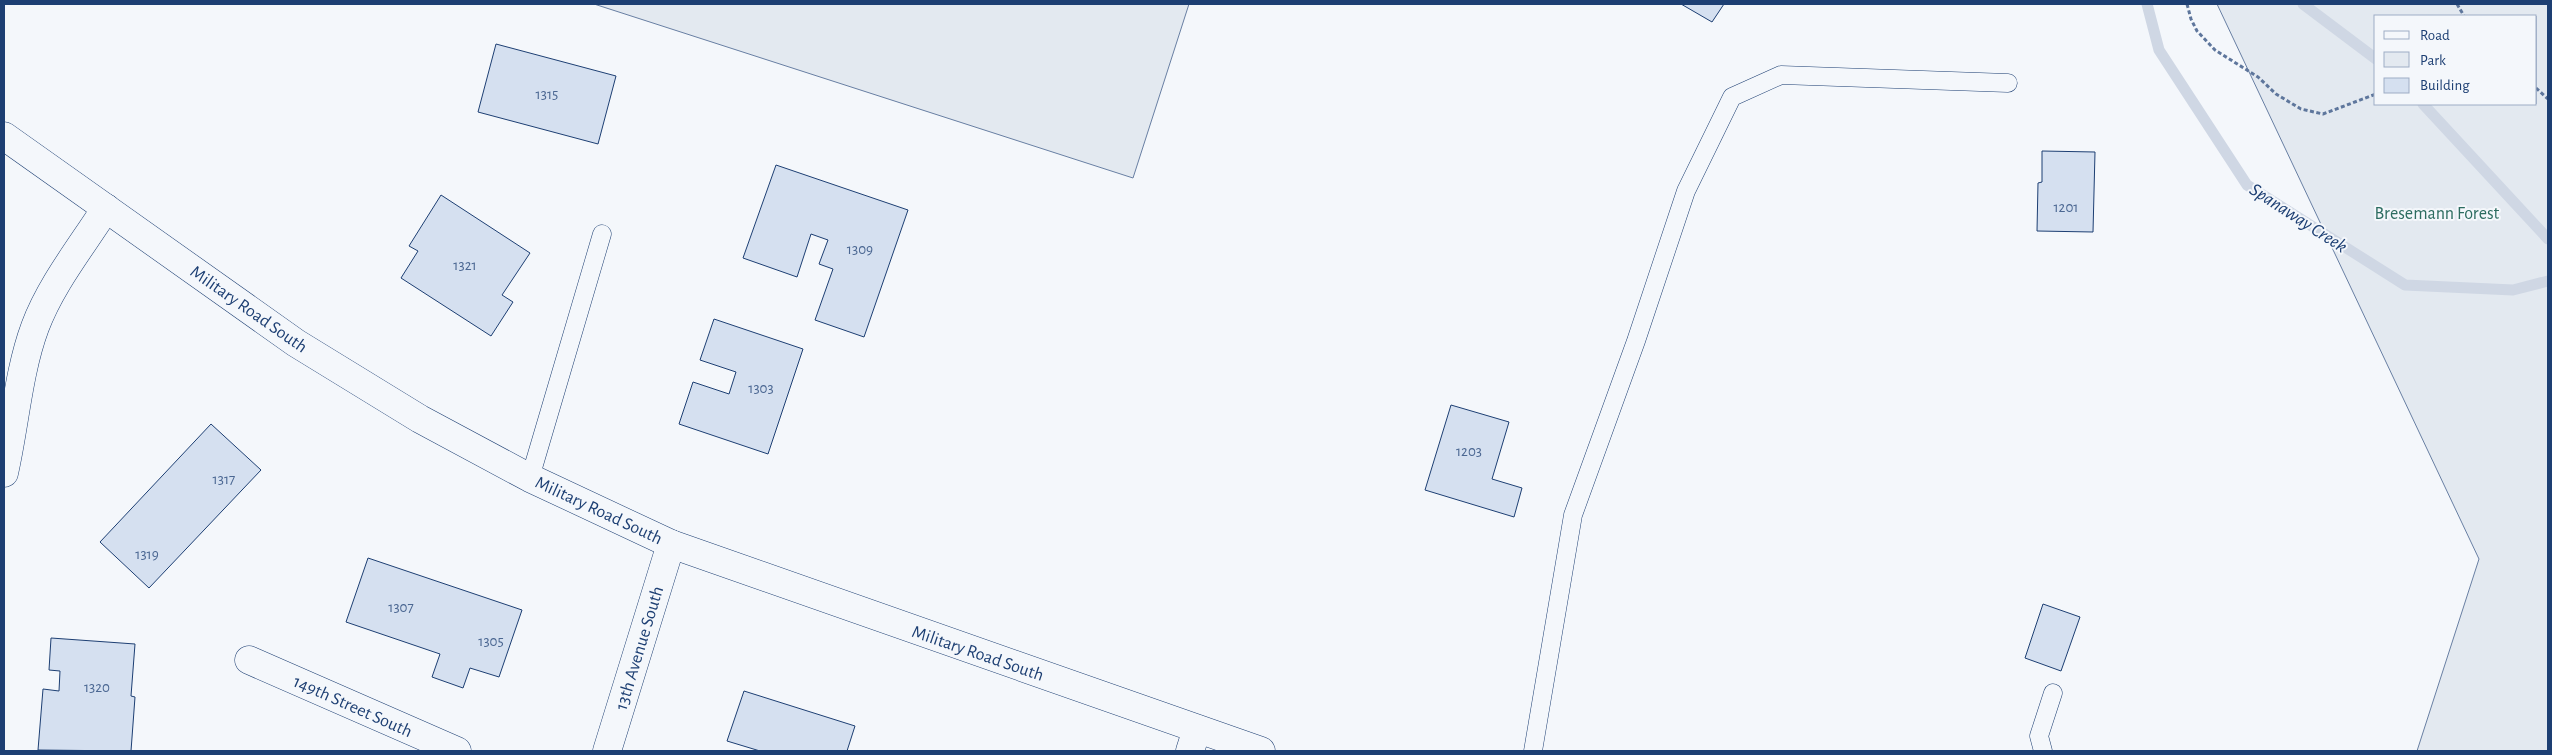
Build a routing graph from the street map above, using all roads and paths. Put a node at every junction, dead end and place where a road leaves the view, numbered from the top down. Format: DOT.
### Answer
graph roads {
  1 [pos="2188,4"];
  2 [pos="2457,4"];
  3 [pos="2463,15"];
  4 [pos="2008,83"];
  5 [pos="2537,89"];
  6 [pos="2374,95"];
  7 [pos="2548,99"];
  8 [pos="4,136"];
  9 [pos="106,208"];
  10 [pos="602,234"];
  11 [pos="4,473"];
  12 [pos="530,478"];
  13 [pos="671,544"];
  14 [pos="249,660"];
  15 [pos="2053,693"];
  16 [pos="1194,740"];
  17 [pos="457,751"];
  18 [pos="606,751"];
  19 [pos="1261,751"];
  20 [pos="1533,751"];
  21 [pos="2043,751"];
  1 -- 6 [label="path"];
  2 -- 3 [label="path"];
  4 -- 20 [label="lane"];
  5 -- 7 [label="path"];
  8 -- 9 [label="main road, Military Road South"];
  9 -- 11 [label="main road"];
  9 -- 12 [label="main road, Military Road South"];
  10 -- 12 [label="lane"];
  12 -- 13 [label="main road, Military Road South"];
  13 -- 16 [label="main road, Military Road South"];
  13 -- 18 [label="main road, 13th Avenue South"];
  14 -- 17 [label="main road, 149th Street South"];
  15 -- 21 [label="lane"];
  16 -- 19 [label="main road, Military Road South"];
}
